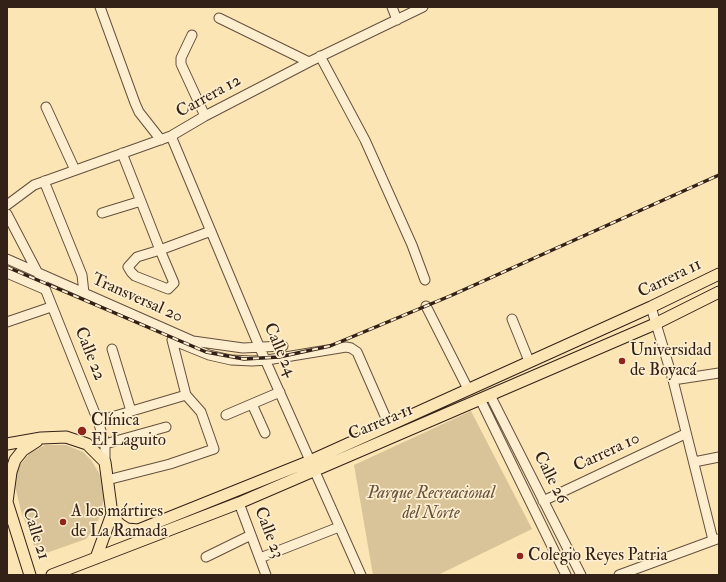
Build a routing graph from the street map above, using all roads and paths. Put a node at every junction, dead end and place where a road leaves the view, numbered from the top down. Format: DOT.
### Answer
graph roads {
  1 [pos="100,7"];
  2 [pos="392,7"];
  3 [pos="423,7"];
  4 [pos="219,18"];
  5 [pos="397,20"];
  6 [pos="192,36"];
  7 [pos="320,56"];
  8 [pos="309,62"];
  9 [pos="46,107"];
  10 [pos="205,116"];
  11 [pos="171,136"];
  12 [pos="161,140"];
  13 [pos="122,153"];
  14 [pos="75,170"];
  15 [pos="44,181"];
  16 [pos="141,201"];
  17 [pos="7,206"];
  18 [pos="102,213"];
  19 [pos="7,214"];
  20 [pos="211,231"];
  21 [pos="160,250"];
  22 [pos="7,259"];
  23 [pos="7,272"];
  24 [pos="37,272"];
  25 [pos="719,274"];
  26 [pos="425,280"];
  27 [pos="44,289"];
  28 [pos="719,292"];
  29 [pos="84,293"];
  30 [pos="426,306"];
  31 [pos="651,307"];
  32 [pos="51,308"];
  33 [pos="512,319"];
  34 [pos="7,322"];
  35 [pos="655,324"];
  36 [pos="259,346"];
  37 [pos="283,346"];
  38 [pos="112,349"];
  39 [pos="267,360"];
  40 [pos="530,362"];
  41 [pos="719,373"];
  42 [pos="672,380"];
  43 [pos="468,389"];
  44 [pos="280,392"];
  45 [pos="186,395"];
  46 [pos="485,397"];
  47 [pos="252,404"];
  48 [pos="131,411"];
  49 [pos="226,415"];
  50 [pos="98,421"];
  51 [pos="388,425"];
  52 [pos="166,427"];
  53 [pos="265,433"];
  54 [pos="685,434"];
  55 [pos="41,438"];
  56 [pos="7,444"];
  57 [pos="105,444"];
  58 [pos="719,457"];
  59 [pos="105,462"];
  60 [pos="694,462"];
  61 [pos="312,466"];
  62 [pos="107,480"];
  63 [pos="543,501"];
  64 [pos="7,502"];
  65 [pos="239,503"];
  66 [pos="112,514"];
  67 [pos="339,526"];
  68 [pos="251,535"];
  69 [pos="716,539"];
  70 [pos="206,557"];
  71 [pos="96,558"];
  72 [pos="260,558"];
  73 [pos="30,575"];
  74 [pos="52,575"];
  75 [pos="266,575"];
  76 [pos="361,575"];
  77 [pos="566,575"];
  78 [pos="581,575"];
  79 [pos="619,575"];
  1 -- 12 [label="street"];
  2 -- 5 [label="street"];
  3 -- 5 [label="street, Carrera 12"];
  4 -- 8 [label="street"];
  5 -- 7 [label="street, Carrera 12"];
  6 -- 10 [label="street"];
  7 -- 8 [label="street, Carrera 12"];
  7 -- 26 [label="street"];
  8 -- 10 [label="street, Carrera 12"];
  9 -- 14 [label="street"];
  10 -- 11 [label="street, Carrera 12"];
  11 -- 12 [label="street, Carrera 12"];
  11 -- 20 [label="street, Calle 24"];
  12 -- 13 [label="street, Carrera 12"];
  13 -- 14 [label="street, Carrera 12"];
  13 -- 16 [label="street"];
  14 -- 15 [label="street, Carrera 12"];
  15 -- 17 [label="street, Carrera 12"];
  15 -- 29 [label="street"];
  16 -- 18 [label="street"];
  16 -- 21 [label="street"];
  19 -- 24 [label="street, Calle 22"];
  20 -- 21 [label="street"];
  20 -- 36 [label="street, Calle 24"];
  21 -- 21 [label="street"];
  22 -- 24 [label="street, Transversal 20"];
  23 -- 27 [label="street"];
  24 -- 27 [label="street, Calle 22"];
  24 -- 29 [label="street, Transversal 20"];
  25 -- 31 [label="main road, Carrera 11"];
  27 -- 32 [label="street, Calle 22"];
  28 -- 35 [label="main road, Carrera 11"];
  29 -- 36 [label="street, Transversal 20"];
  30 -- 43 [label="street"];
  31 -- 35 [label="street"];
  31 -- 40 [label="main road, Carrera 11"];
  32 -- 34 [label="street"];
  32 -- 50 [label="street, Calle 22"];
  33 -- 40 [label="street"];
  35 -- 42 [label="street"];
  35 -- 46 [label="main road, Carrera 11"];
  36 -- 37 [label="street, Transversal 20"];
  36 -- 39 [label="street, Calle 24"];
  38 -- 48 [label="street"];
  39 -- 44 [label="street, Calle 24"];
  39 -- 45 [label="street, Transversal 20"];
  39 -- 51 [label="street, Transversal 20"];
  40 -- 43 [label="main road, Carrera 11"];
  41 -- 42 [label="street"];
  42 -- 54 [label="street"];
  43 -- 51 [label="main road, Carrera 11"];
  44 -- 47 [label="street"];
  44 -- 61 [label="street, Calle 24"];
  45 -- 48 [label="street"];
  45 -- 62 [label="street"];
  46 -- 61 [label="main road, Carrera 11"];
  46 -- 63 [label="street, Calle 26"];
  46 -- 77 [label="street, Calle 26"];
  47 -- 49 [label="street"];
  47 -- 53 [label="street"];
  48 -- 50 [label="street"];
  50 -- 57 [label="street, Calle 22"];
  51 -- 61 [label="main road, Carrera 11"];
  52 -- 57 [label="street"];
  54 -- 60 [label="street"];
  54 -- 63 [label="street, Carrera 10"];
  55 -- 56 [label="main road"];
  55 -- 59 [label="main road"];
  55 -- 64 [label="main road"];
  57 -- 59 [label="street, Calle 22"];
  58 -- 60 [label="street"];
  59 -- 62 [label="main road, Calle 22"];
  60 -- 69 [label="street"];
  61 -- 65 [label="main road, Carrera 11"];
  61 -- 66 [label="main road, Carrera 11"];
  61 -- 67 [label="street, Calle 24"];
  62 -- 66 [label="main road, Calle 22"];
  63 -- 78 [label="street, Calle 26"];
  64 -- 73 [label="main road, Calle 21"];
  65 -- 68 [label="street, Calle 23"];
  65 -- 71 [label="main road, Carrera 11"];
  66 -- 71 [label="main road"];
  67 -- 72 [label="street"];
  67 -- 76 [label="street, Calle 24"];
  68 -- 70 [label="street"];
  68 -- 72 [label="street, Calle 23"];
  69 -- 79 [label="street"];
  71 -- 74 [label="main road, Carrera 11"];
  72 -- 75 [label="street, Calle 23"];
}
